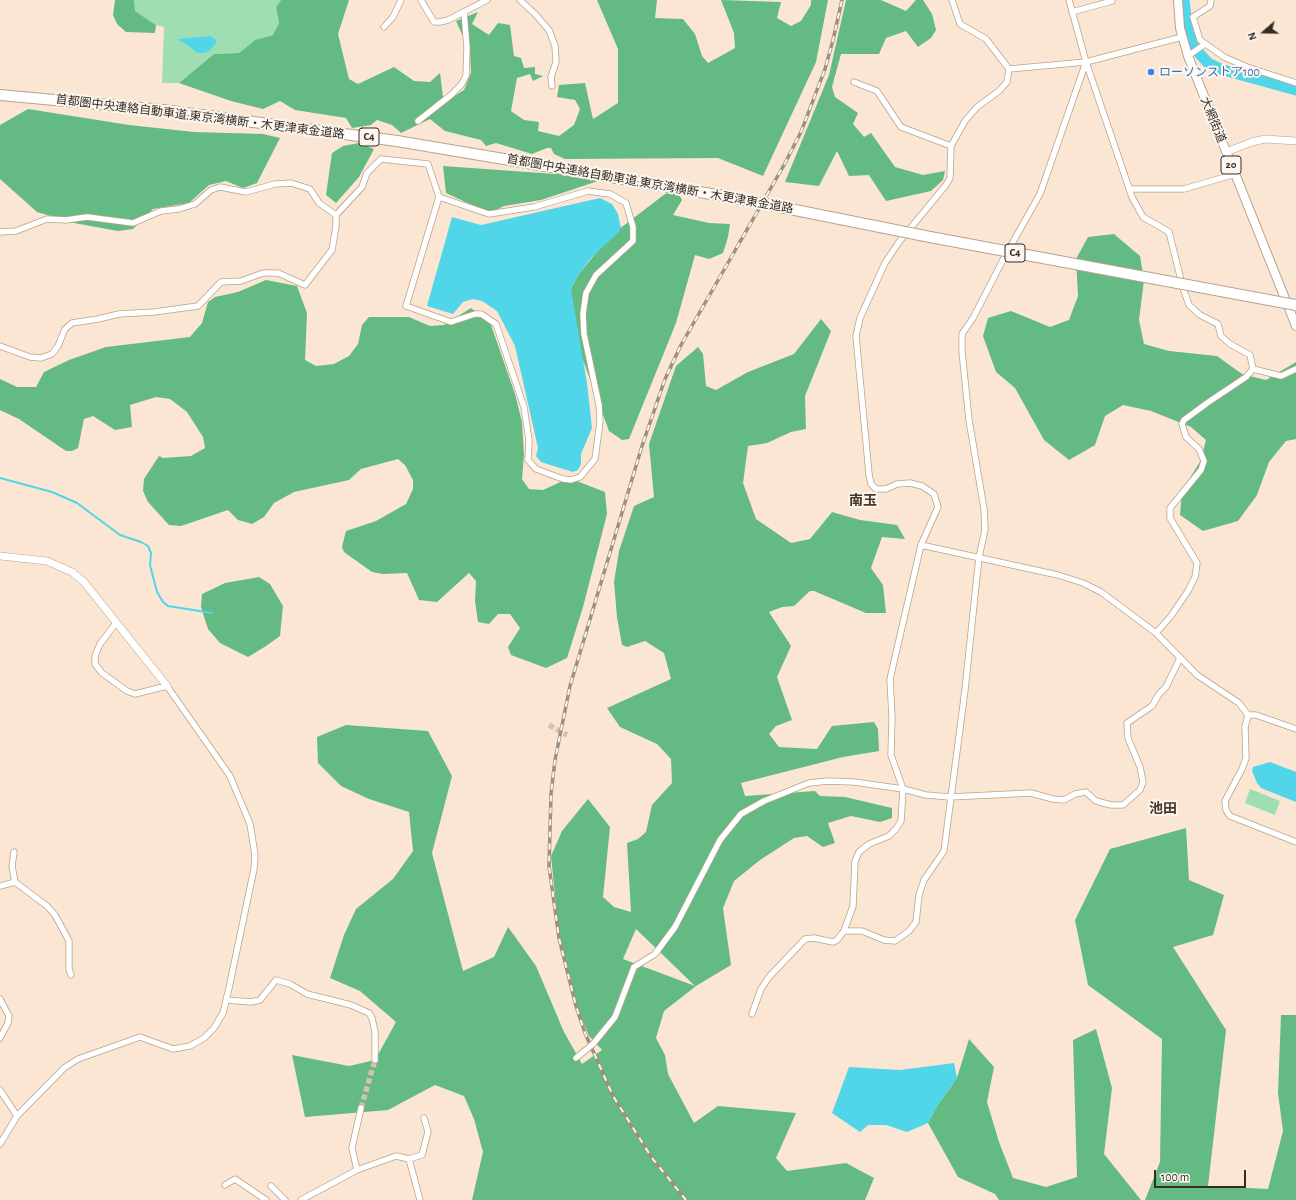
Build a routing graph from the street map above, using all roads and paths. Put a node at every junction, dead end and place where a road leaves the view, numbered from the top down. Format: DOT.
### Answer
graph roads {
  1 [pos="400,0"];
  2 [pos="421,0"];
  3 [pos="487,0"];
  4 [pos="520,0"];
  5 [pos="952,0"];
  6 [pos="1069,0"];
  7 [pos="1178,0"];
  8 [pos="1210,0"];
  9 [pos="1112,1"];
  10 [pos="464,12"];
  11 [pos="1072,12"];
  12 [pos="384,27"];
  13 [pos="1182,37"];
  14 [pos="1204,44"];
  15 [pos="1188,56"];
  16 [pos="1086,62"];
  17 [pos="1009,69"];
  18 [pos="854,82"];
  19 [pos="1296,83"];
  20 [pos="552,86"];
  21 [pos="0,95"];
  22 [pos="418,121"];
  23 [pos="1296,141"];
  24 [pos="951,146"];
  25 [pos="1226,152"];
  26 [pos="1235,174"];
  27 [pos="1129,189"];
  28 [pos="439,197"];
  29 [pos="336,215"];
  30 [pos="0,232"];
  31 [pos="1296,304"];
  32 [pos="1296,326"];
  33 [pos="0,346"];
  34 [pos="1253,369"];
  35 [pos="1296,369"];
  36 [pos="922,545"];
  37 [pos="0,556"];
  38 [pos="979,557"];
  39 [pos="116,623"];
  40 [pos="1156,633"];
  41 [pos="1180,658"];
  42 [pos="167,686"];
  43 [pos="1248,715"];
  44 [pos="1296,729"];
  45 [pos="903,789"];
  46 [pos="950,797"];
  47 [pos="1296,842"];
  48 [pos="14,852"];
  49 [pos="15,882"];
  50 [pos="0,886"];
  51 [pos="844,931"];
  52 [pos="71,975"];
  53 [pos="0,999"];
  54 [pos="226,1000"];
  55 [pos="752,1014"];
  56 [pos="0,1038"];
  57 [pos="576,1058"];
  58 [pos="375,1060"];
  59 [pos="0,1090"];
  60 [pos="360,1108"];
  61 [pos="17,1116"];
  62 [pos="424,1118"];
  63 [pos="0,1144"];
  64 [pos="409,1159"];
  65 [pos="358,1170"];
  66 [pos="225,1185"];
  67 [pos="271,1186"];
  68 [pos="266,1200"];
  69 [pos="285,1200"];
  70 [pos="301,1200"];
  71 [pos="420,1200"];
  1 -- 12 [label="street"];
  2 -- 10 [label="street"];
  3 -- 10 [label="street"];
  4 -- 20 [label="street"];
  5 -- 17 [label="street"];
  6 -- 11 [label="street"];
  7 -- 13 [label="main road, 大網街道 / 20"];
  8 -- 14 [label="street"];
  9 -- 11 [label="street"];
  10 -- 22 [label="street"];
  11 -- 16 [label="street"];
  13 -- 15 [label="main road, 大網街道 / 20"];
  13 -- 16 [label="street"];
  14 -- 15 [label="street"];
  14 -- 19 [label="street"];
  15 -- 25 [label="main road, 大網街道 / 20"];
  16 -- 17 [label="street"];
  16 -- 27 [label="street"];
  16 -- 38 [label="street"];
  17 -- 24 [label="street"];
  18 -- 24 [label="street"];
  21 -- 31 [label="highway, 首都圏中央連絡自動車道;東京湾横断・木更津東金道路 / C4, bridge"];
  23 -- 25 [label="street"];
  24 -- 36 [label="street"];
  25 -- 26 [label="main road, 大網街道 / 20"];
  26 -- 27 [label="street"];
  26 -- 32 [label="main road, 大網街道 / 20"];
  27 -- 34 [label="street"];
  28 -- 28 [label="street"];
  28 -- 29 [label="street"];
  29 -- 30 [label="street"];
  29 -- 33 [label="street"];
  34 -- 35 [label="street"];
  34 -- 40 [label="street"];
  36 -- 38 [label="street"];
  36 -- 45 [label="street"];
  37 -- 39 [label="street"];
  38 -- 40 [label="street"];
  38 -- 46 [label="street"];
  39 -- 42 [label="street"];
  39 -- 42 [label="street"];
  40 -- 41 [label="street"];
  41 -- 43 [label="street"];
  41 -- 46 [label="street"];
  42 -- 54 [label="street"];
  43 -- 44 [label="street"];
  43 -- 47 [label="street"];
  45 -- 46 [label="street"];
  45 -- 51 [label="street"];
  45 -- 57 [label="street, bridge"];
  46 -- 51 [label="street"];
  48 -- 49 [label="street"];
  49 -- 50 [label="street"];
  49 -- 52 [label="street"];
  51 -- 55 [label="street"];
  53 -- 56 [label="street"];
  54 -- 58 [label="street"];
  54 -- 61 [label="street"];
  59 -- 61 [label="street"];
  60 -- 65 [label="street"];
  61 -- 63 [label="street"];
  62 -- 64 [label="street"];
  64 -- 65 [label="street"];
  64 -- 71 [label="street"];
  65 -- 70 [label="street"];
  66 -- 68 [label="street"];
  67 -- 69 [label="street"];
}
